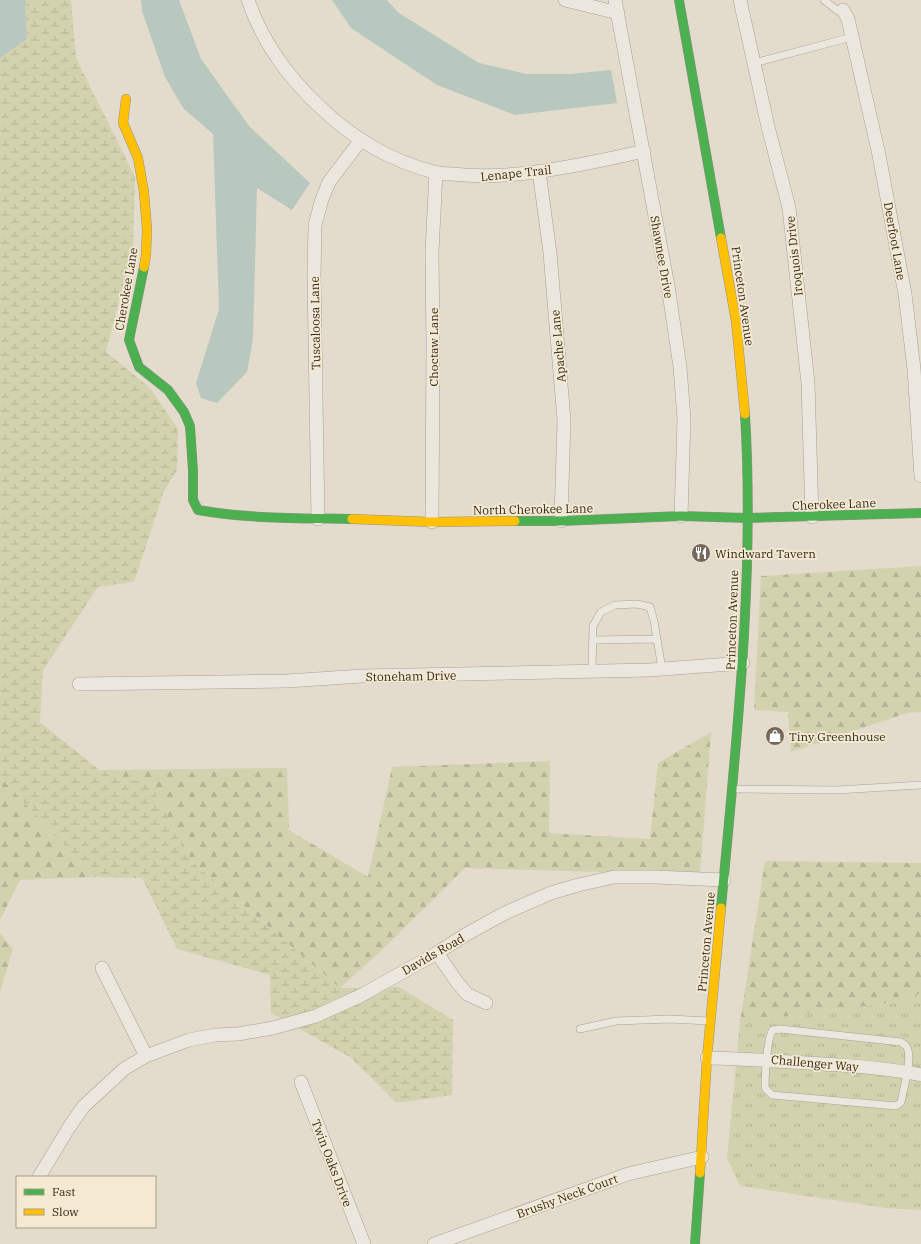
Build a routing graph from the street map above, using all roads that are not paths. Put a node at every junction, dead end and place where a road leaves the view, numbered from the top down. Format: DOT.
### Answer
graph roads {
  1 [pos="248,0"];
  2 [pos="565,0"];
  3 [pos="615,0"];
  4 [pos="679,0"];
  5 [pos="740,0"];
  6 [pos="824,0"];
  7 [pos="840,11"];
  8 [pos="618,13"];
  9 [pos="852,37"];
  10 [pos="754,63"];
  11 [pos="126,99"];
  12 [pos="361,140"];
  13 [pos="644,152"];
  14 [pos="539,171"];
  15 [pos="436,172"];
  16 [pos="921,476"];
  17 [pos="921,514"];
  18 [pos="681,516"];
  19 [pos="812,517"];
  20 [pos="748,518"];
  21 [pos="318,519"];
  22 [pos="561,521"];
  23 [pos="432,522"];
  24 [pos="657,639"];
  25 [pos="593,640"];
  26 [pos="743,663"];
  27 [pos="662,669"];
  28 [pos="592,672"];
  29 [pos="79,684"];
  30 [pos="921,785"];
  31 [pos="732,789"];
  32 [pos="724,880"];
  33 [pos="437,953"];
  34 [pos="102,968"];
  35 [pos="486,1004"];
  36 [pos="711,1021"];
  37 [pos="580,1030"];
  38 [pos="146,1056"];
  39 [pos="708,1058"];
  40 [pos="766,1059"];
  41 [pos="907,1072"];
  42 [pos="921,1075"];
  43 [pos="301,1082"];
  44 [pos="702,1157"];
  45 [pos="40,1176"];
  46 [pos="364,1244"];
  47 [pos="434,1244"];
  48 [pos="695,1244"];
  1 -- 12 [label="street, Lenape Trail"];
  2 -- 8 [label="street"];
  3 -- 8 [label="street, Shawnee Drive"];
  4 -- 20 [label="main road, Princeton Avenue"];
  5 -- 10 [label="street, Iroquois Drive"];
  6 -- 7 [label="lane"];
  7 -- 9 [label="street, Deerfoot Lane"];
  8 -- 13 [label="street, Shawnee Drive"];
  9 -- 10 [label="lane"];
  9 -- 16 [label="street, Deerfoot Lane"];
  10 -- 19 [label="street, Iroquois Drive"];
  11 -- 21 [label="main road, Cherokee Lane"];
  12 -- 15 [label="street, Lenape Trail"];
  12 -- 21 [label="street, Tuscaloosa Lane"];
  13 -- 14 [label="street, Lenape Trail"];
  13 -- 18 [label="street, Shawnee Drive"];
  14 -- 15 [label="street, Lenape Trail"];
  14 -- 22 [label="street, Apache Lane"];
  15 -- 23 [label="street, Choctaw Lane"];
  17 -- 19 [label="main road, Cherokee Lane"];
  18 -- 20 [label="main road, North Cherokee Lane"];
  18 -- 22 [label="main road, North Cherokee Lane"];
  19 -- 20 [label="main road, Cherokee Lane"];
  20 -- 26 [label="main road, Princeton Avenue"];
  21 -- 23 [label="main road, North Cherokee Lane"];
  22 -- 23 [label="main road, North Cherokee Lane"];
  24 -- 25 [label="lane"];
  24 -- 25 [label="lane"];
  24 -- 27 [label="lane"];
  25 -- 28 [label="lane"];
  26 -- 27 [label="street, Stoneham Drive"];
  26 -- 31 [label="main road, Princeton Avenue"];
  27 -- 28 [label="street, Stoneham Drive"];
  28 -- 29 [label="street, Stoneham Drive"];
  30 -- 31 [label="lane"];
  31 -- 32 [label="main road, Princeton Avenue"];
  32 -- 33 [label="street, Davids Road"];
  32 -- 36 [label="main road, Princeton Avenue"];
  33 -- 35 [label="street"];
  33 -- 38 [label="street, Davids Road"];
  34 -- 38 [label="street"];
  36 -- 37 [label="lane"];
  36 -- 39 [label="main road, Princeton Avenue"];
  38 -- 45 [label="street"];
  39 -- 40 [label="street, Challenger Way"];
  39 -- 44 [label="main road, Princeton Avenue"];
  40 -- 41 [label="street, Challenger Way"];
  40 -- 41 [label="lane"];
  40 -- 41 [label="lane"];
  41 -- 42 [label="street, Challenger Way"];
  43 -- 46 [label="street, Twin Oaks Drive"];
  44 -- 47 [label="street, Brushy Neck Court"];
  44 -- 48 [label="main road, Princeton Avenue"];
}
